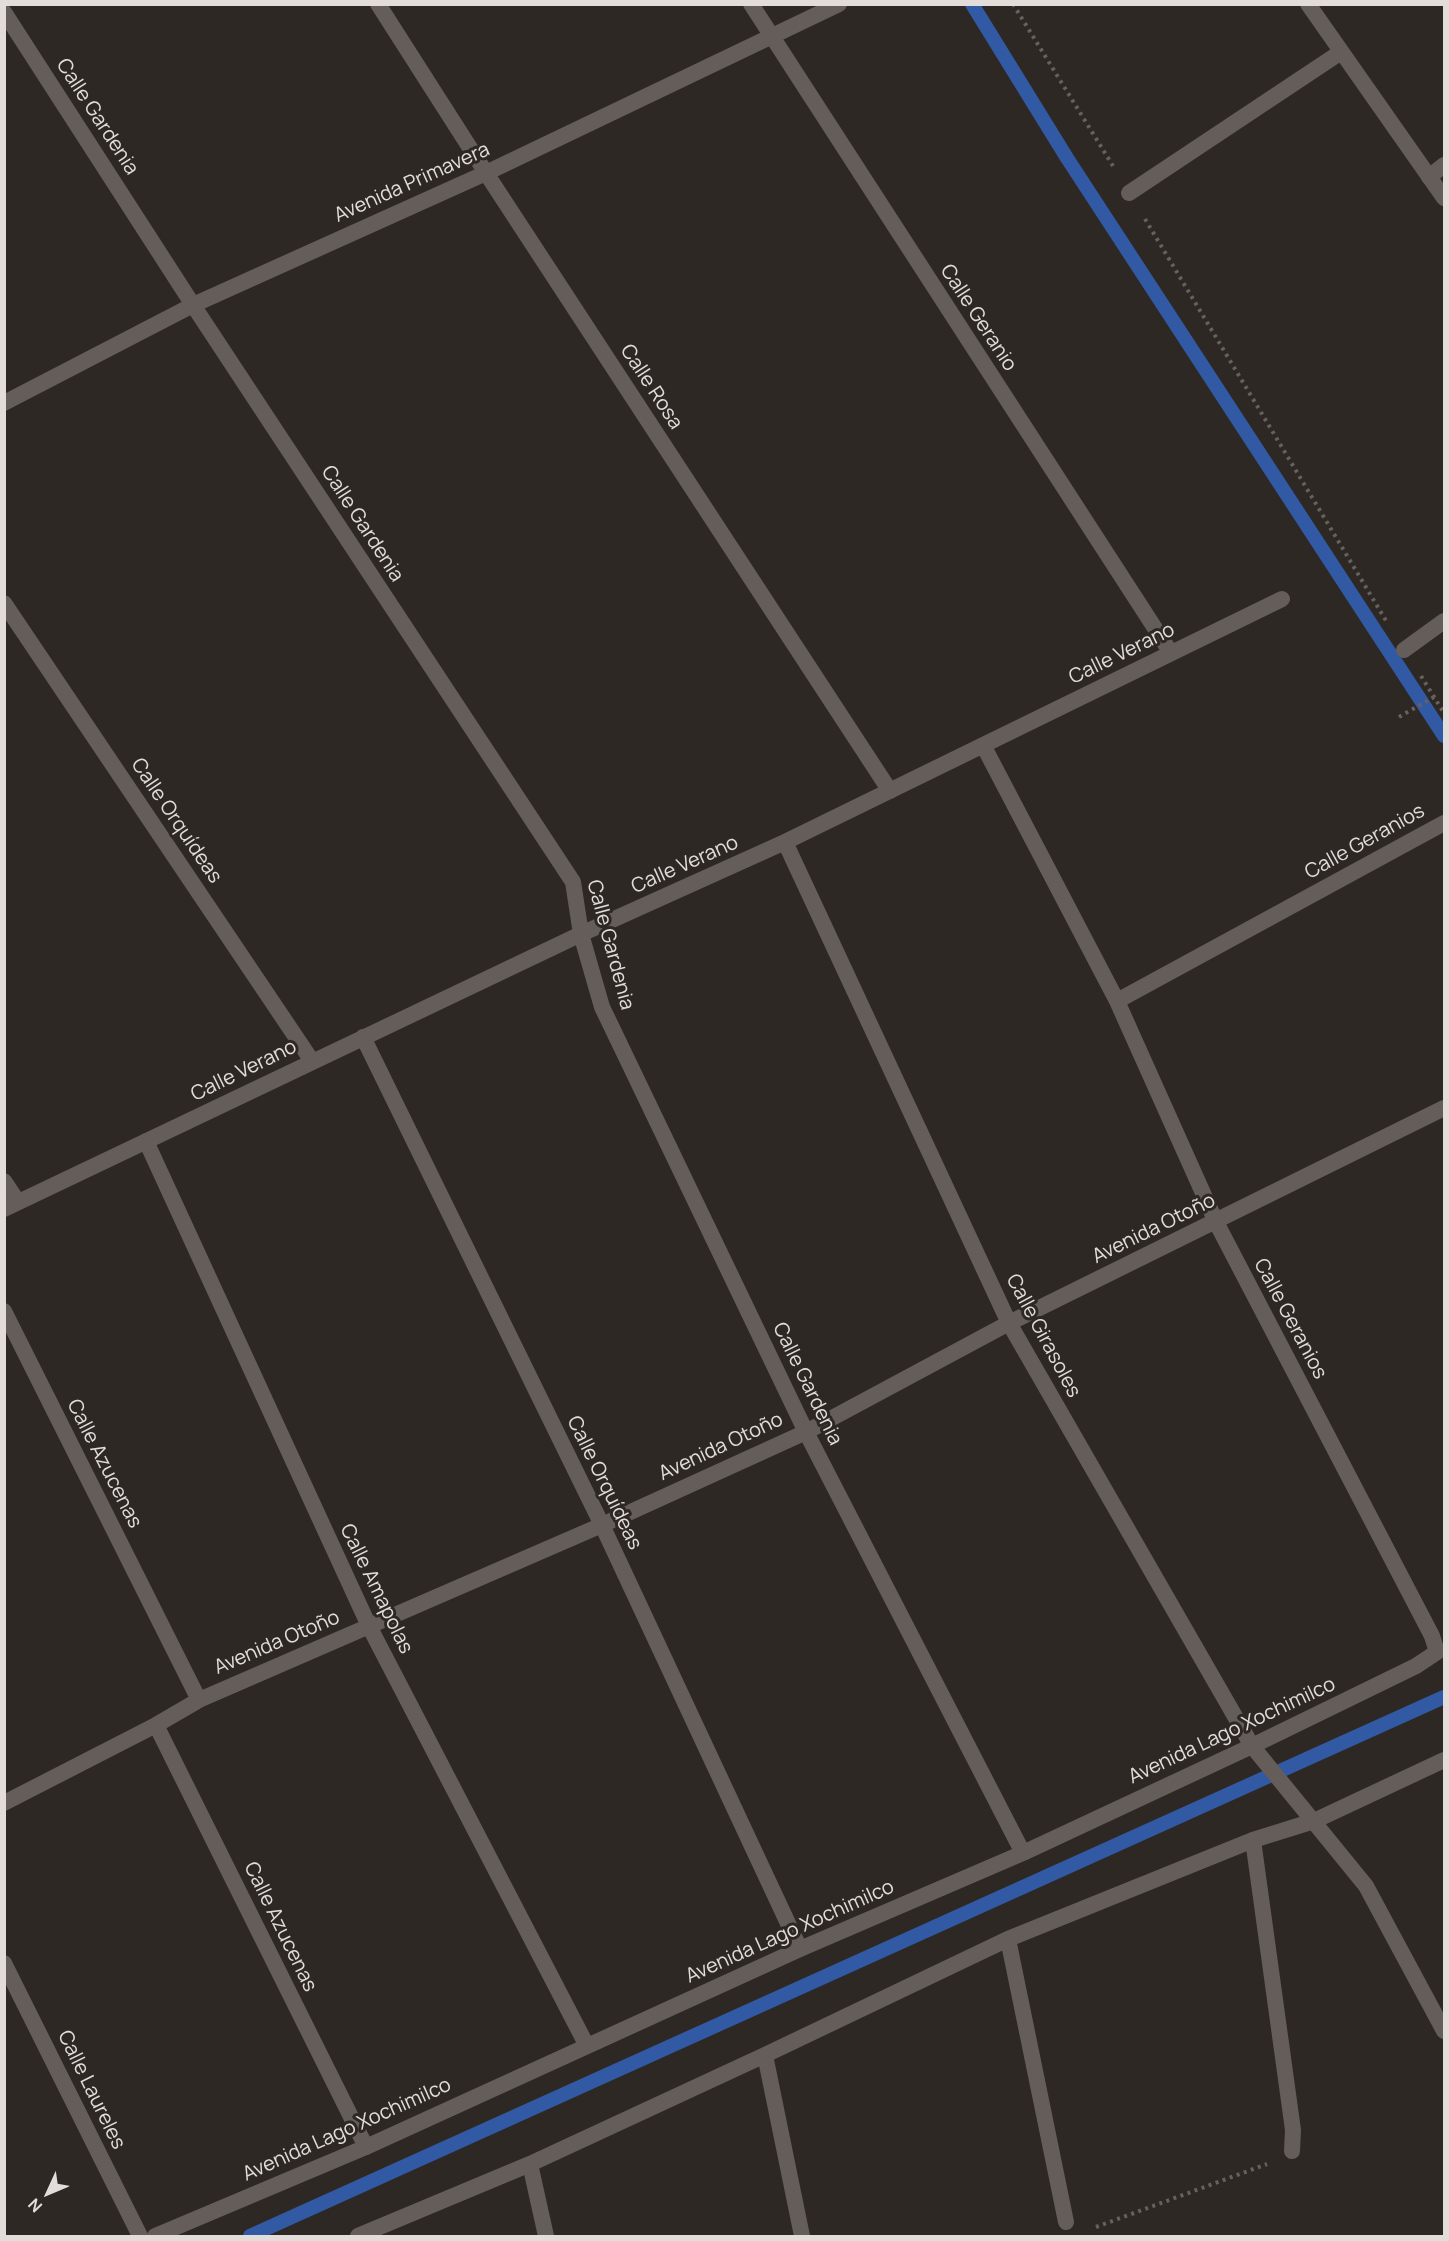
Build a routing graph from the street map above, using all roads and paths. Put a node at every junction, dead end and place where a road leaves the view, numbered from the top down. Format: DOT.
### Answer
graph roads {
  1 [pos="378,4"];
  2 [pos="751,4"];
  3 [pos="839,4"];
  4 [pos="1013,4"];
  5 [pos="1308,4"];
  6 [pos="4,12"];
  7 [pos="771,36"];
  8 [pos="1341,52"];
  9 [pos="1444,165"];
  10 [pos="486,173"];
  11 [pos="1429,177"];
  12 [pos="1129,193"];
  13 [pos="1444,198"];
  14 [pos="193,305"];
  15 [pos="4,403"];
  16 [pos="1282,599"];
  17 [pos="4,603"];
  18 [pos="1444,621"];
  19 [pos="1404,650"];
  20 [pos="1171,653"];
  21 [pos="1434,697"];
  22 [pos="1444,713"];
  23 [pos="1399,717"];
  24 [pos="983,745"];
  25 [pos="890,791"];
  26 [pos="1444,823"];
  27 [pos="785,842"];
  28 [pos="581,934"];
  29 [pos="1117,1001"];
  30 [pos="363,1037"];
  31 [pos="312,1061"];
  32 [pos="1444,1108"];
  33 [pos="146,1141"];
  34 [pos="4,1181"];
  35 [pos="11,1206"];
  36 [pos="1216,1222"];
  37 [pos="4,1311"];
  38 [pos="1009,1323"];
  39 [pos="806,1432"];
  40 [pos="602,1525"];
  41 [pos="369,1626"];
  42 [pos="1437,1652"];
  43 [pos="199,1700"];
  44 [pos="156,1725"];
  45 [pos="1252,1746"];
  46 [pos="1444,1760"];
  47 [pos="4,1803"];
  48 [pos="1314,1821"];
  49 [pos="1253,1839"];
  50 [pos="1023,1853"];
  51 [pos="1008,1939"];
  52 [pos="800,1949"];
  53 [pos="4,1963"];
  54 [pos="1444,2031"];
  55 [pos="587,2046"];
  56 [pos="765,2055"];
  57 [pos="366,2147"];
  58 [pos="1292,2151"];
  59 [pos="530,2164"];
  60 [pos="1066,2222"];
  61 [pos="377,2232"];
  62 [pos="140,2236"];
  63 [pos="155,2236"];
  64 [pos="358,2236"];
  65 [pos="546,2236"];
  66 [pos="802,2236"];
  1 -- 10 [label="street, Calle Rosa"];
  2 -- 7 [label="street, Calle Geranio"];
  3 -- 7 [label="street, Avenida Primavera"];
  4 -- 12 [label="path"];
  5 -- 8 [label="street"];
  6 -- 14 [label="street, Calle Gardenia"];
  7 -- 10 [label="street, Avenida Primavera"];
  7 -- 20 [label="street, Calle Geranio"];
  8 -- 11 [label="street"];
  8 -- 12 [label="street"];
  9 -- 11 [label="street"];
  10 -- 14 [label="street, Avenida Primavera"];
  10 -- 25 [label="street, Calle Rosa"];
  11 -- 13 [label="street"];
  12 -- 19 [label="path"];
  14 -- 15 [label="street, Avenida Primavera"];
  14 -- 28 [label="street, Calle Gardenia"];
  16 -- 20 [label="street, Calle Verano"];
  17 -- 31 [label="street, Calle Orquídeas"];
  18 -- 19 [label="street"];
  19 -- 21 [label="path"];
  20 -- 24 [label="street, Calle Verano"];
  21 -- 22 [label="path"];
  21 -- 23 [label="path"];
  24 -- 25 [label="street, Calle Verano"];
  24 -- 29 [label="street, Calle Geranios"];
  25 -- 27 [label="street, Calle Verano"];
  26 -- 29 [label="street, Calle Geranios"];
  27 -- 28 [label="street, Calle Verano"];
  27 -- 38 [label="street, Calle Girasoles"];
  28 -- 30 [label="street, Calle Verano"];
  28 -- 39 [label="street, Calle Gardenia"];
  29 -- 36 [label="street, Calle Geranios"];
  30 -- 31 [label="street, Calle Verano"];
  30 -- 40 [label="street, Calle Orquídeas"];
  31 -- 33 [label="street, Calle Verano"];
  32 -- 36 [label="street, Avenida Otoño"];
  33 -- 35 [label="street, Calle Verano"];
  33 -- 41 [label="street, Calle Amapolas"];
  34 -- 35 [label="street"];
  36 -- 38 [label="street, Avenida Otoño"];
  36 -- 42 [label="street, Calle Geranios"];
  37 -- 43 [label="street, Calle Azucenas"];
  38 -- 39 [label="street, Avenida Otoño"];
  38 -- 45 [label="street, Calle Girasoles"];
  39 -- 40 [label="street, Avenida Otoño"];
  39 -- 50 [label="street, Calle Gardenia"];
  40 -- 41 [label="street, Avenida Otoño"];
  40 -- 52 [label="street, Calle Orquídeas"];
  41 -- 43 [label="street, Avenida Otoño"];
  41 -- 55 [label="street, Calle Amapolas"];
  42 -- 45 [label="street, Avenida Lago Xochimilco"];
  43 -- 44 [label="street, Avenida Otoño"];
  44 -- 47 [label="street, Avenida Otoño"];
  44 -- 57 [label="street, Calle Azucenas"];
  45 -- 48 [label="street, Calle Girasoles"];
  45 -- 50 [label="street, Avenida Lago Xochimilco"];
  46 -- 48 [label="street"];
  48 -- 49 [label="street"];
  48 -- 54 [label="street, Calle Girasoles"];
  49 -- 51 [label="street"];
  49 -- 58 [label="street"];
  50 -- 52 [label="street, Avenida Lago Xochimilco"];
  51 -- 56 [label="street"];
  51 -- 60 [label="street"];
  52 -- 55 [label="street, Avenida Lago Xochimilco"];
  53 -- 62 [label="street, Calle Laureles"];
  55 -- 57 [label="street, Avenida Lago Xochimilco"];
  56 -- 59 [label="street"];
  56 -- 66 [label="street"];
  57 -- 63 [label="street, Avenida Lago Xochimilco"];
  58 -- 60 [label="path"];
  59 -- 61 [label="street"];
  59 -- 65 [label="street"];
  61 -- 64 [label="street"];
}
